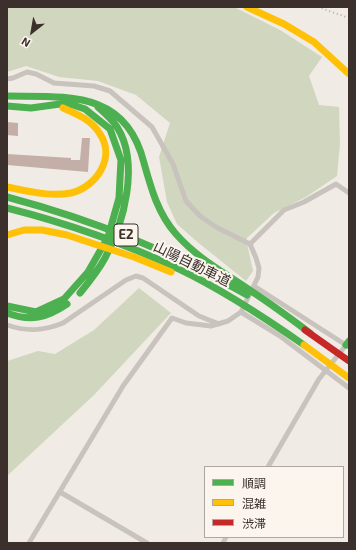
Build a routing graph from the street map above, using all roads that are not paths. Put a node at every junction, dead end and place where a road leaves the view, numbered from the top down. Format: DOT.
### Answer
graph roads {
  1 [pos="247,7"];
  2 [pos="349,74"];
  3 [pos="7,79"];
  4 [pos="7,96"];
  5 [pos="91,101"];
  6 [pos="54,104"];
  7 [pos="7,106"];
  8 [pos="7,187"];
  9 [pos="349,193"];
  10 [pos="7,197"];
  11 [pos="7,208"];
  12 [pos="116,221"];
  13 [pos="7,235"];
  14 [pos="250,244"];
  15 [pos="88,278"];
  16 [pos="254,286"];
  17 [pos="240,287"];
  18 [pos="233,299"];
  19 [pos="7,306"];
  20 [pos="241,312"];
  21 [pos="7,313"];
  22 [pos="219,324"];
  23 [pos="7,325"];
  24 [pos="348,344"];
  25 [pos="349,361"];
  26 [pos="326,370"];
  27 [pos="349,378"];
  28 [pos="349,388"];
  29 [pos="269,466"];
  30 [pos="60,492"];
  31 [pos="138,541"];
  32 [pos="29,543"];
  33 [pos="147,543"];
  1 -- 2 [label="main road"];
  3 -- 14 [label="street"];
  4 -- 5 [label="main road"];
  5 -- 12 [label="main road"];
  5 -- 17 [label="main road"];
  6 -- 7 [label="main road"];
  6 -- 8 [label="main road"];
  6 -- 12 [label="main road"];
  9 -- 14 [label="street"];
  10 -- 17 [label="main road, 山陽自動車道 / E2"];
  11 -- 18 [label="main road, 山陽自動車道 / E2"];
  12 -- 15 [label="main road"];
  13 -- 18 [label="main road"];
  14 -- 16 [label="street"];
  15 -- 19 [label="main road"];
  15 -- 21 [label="main road"];
  16 -- 20 [label="street"];
  16 -- 24 [label="street"];
  17 -- 25 [label="main road, 山陽自動車道 / E2"];
  18 -- 27 [label="main road, 山陽自動車道 / E2"];
  20 -- 22 [label="street"];
  20 -- 26 [label="street"];
  22 -- 23 [label="street"];
  22 -- 30 [label="street"];
  24 -- 26 [label="street"];
  26 -- 28 [label="street"];
  26 -- 29 [label="street"];
  30 -- 31 [label="street"];
  30 -- 32 [label="street"];
  31 -- 33 [label="street"];
}
